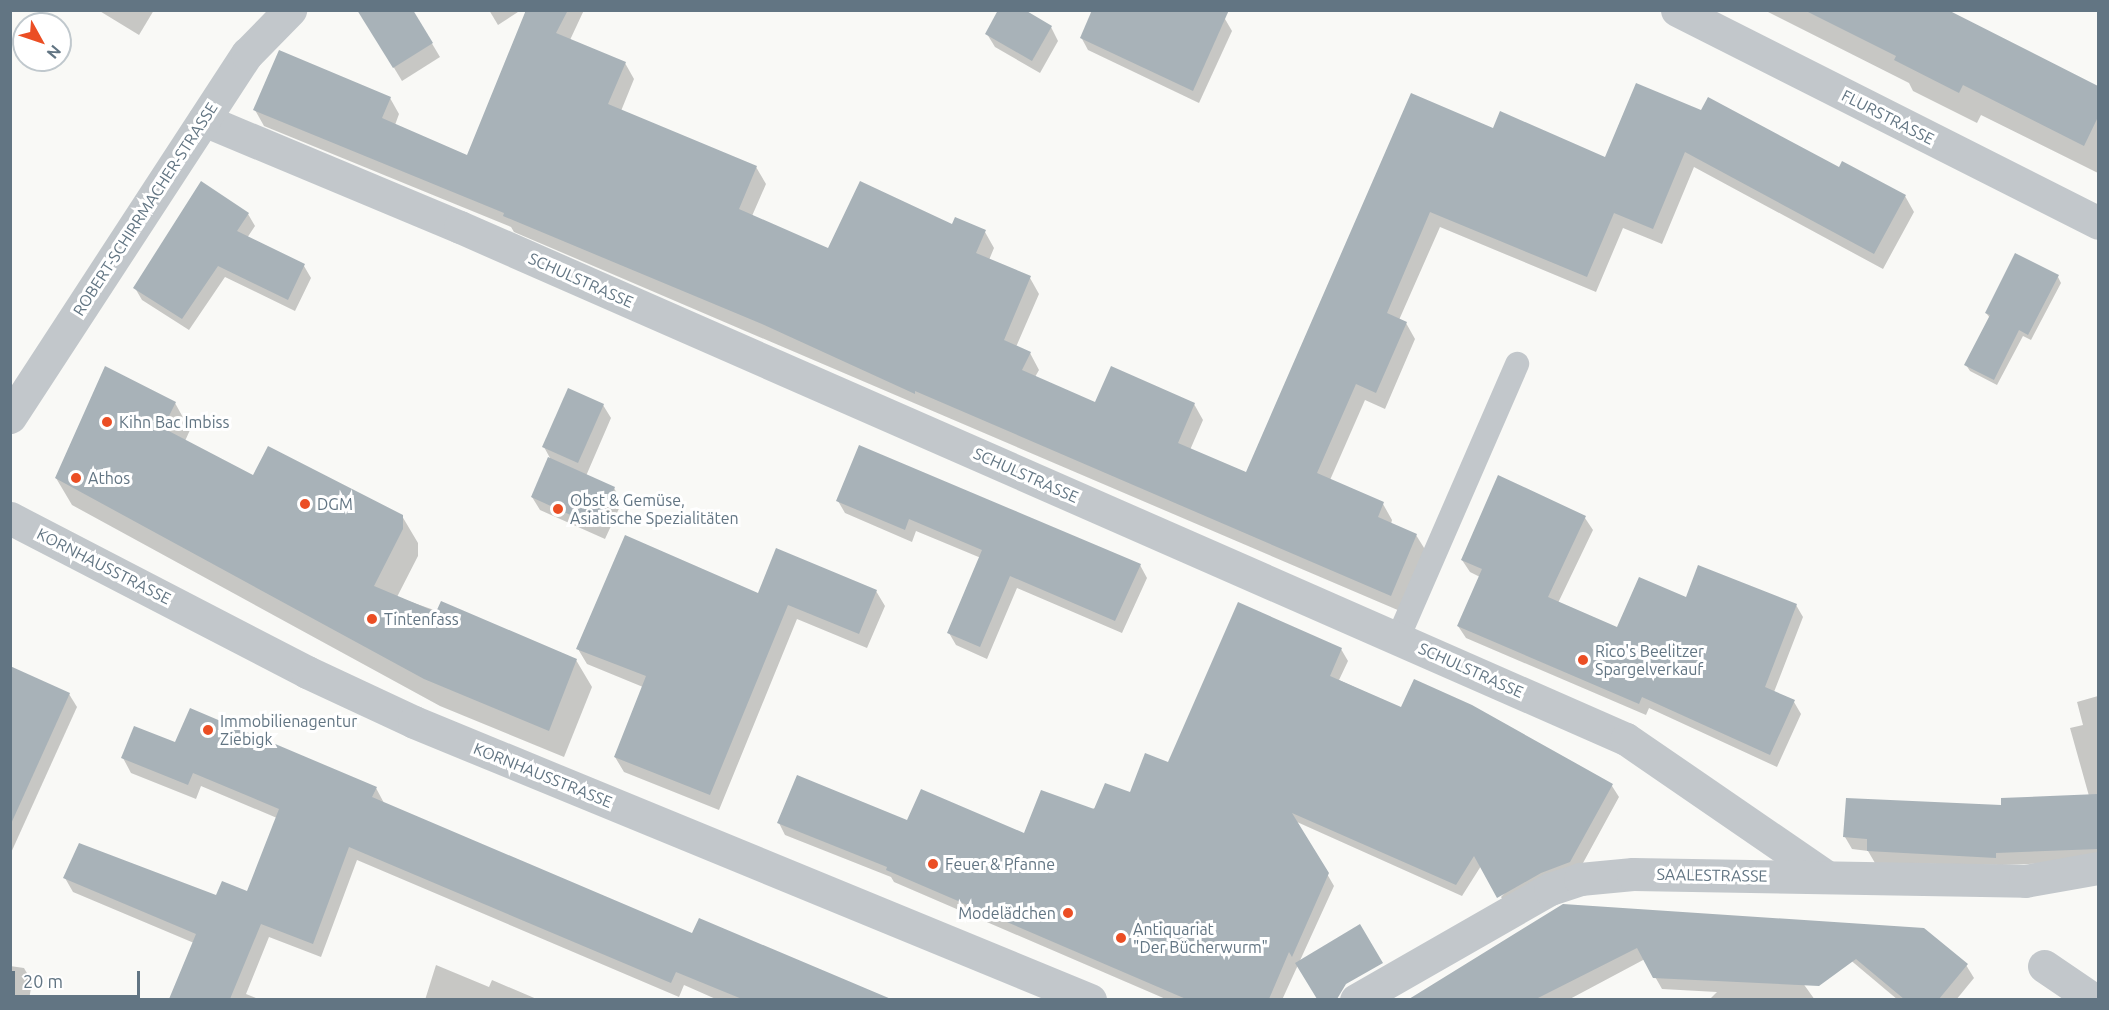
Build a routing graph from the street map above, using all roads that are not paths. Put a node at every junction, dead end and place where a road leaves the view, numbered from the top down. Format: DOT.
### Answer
graph roads {
  1 [pos="290,10"];
  2 [pos="1677,10"];
  3 [pos="204,120"];
  4 [pos="2098,223"];
  5 [pos="1517,364"];
  6 [pos="10,417"];
  7 [pos="10,518"];
  8 [pos="1398,638"];
  9 [pos="2098,868"];
  10 [pos="1824,875"];
  11 [pos="2044,966"];
  12 [pos="1038,990"];
  13 [pos="1089,999"];
  14 [pos="1356,999"];
  15 [pos="2094,999"];
  1 -- 3 [label="street, ROBERT-SCHIRRMACHER-STRASSE"];
  2 -- 4 [label="street, FLURSTRASSE"];
  3 -- 6 [label="street, ROBERT-SCHIRRMACHER-STRASSE"];
  3 -- 8 [label="street, SCHULSTRASSE"];
  5 -- 8 [label="lane"];
  7 -- 12 [label="street, KORNHAUSSTRASSE"];
  8 -- 10 [label="street, SCHULSTRASSE"];
  9 -- 10 [label="street, SAALESTRASSE"];
  10 -- 14 [label="street, SAALESTRASSE"];
  11 -- 15 [label="street"];
  12 -- 13 [label="street, KORNHAUSSTRASSE"];
}
